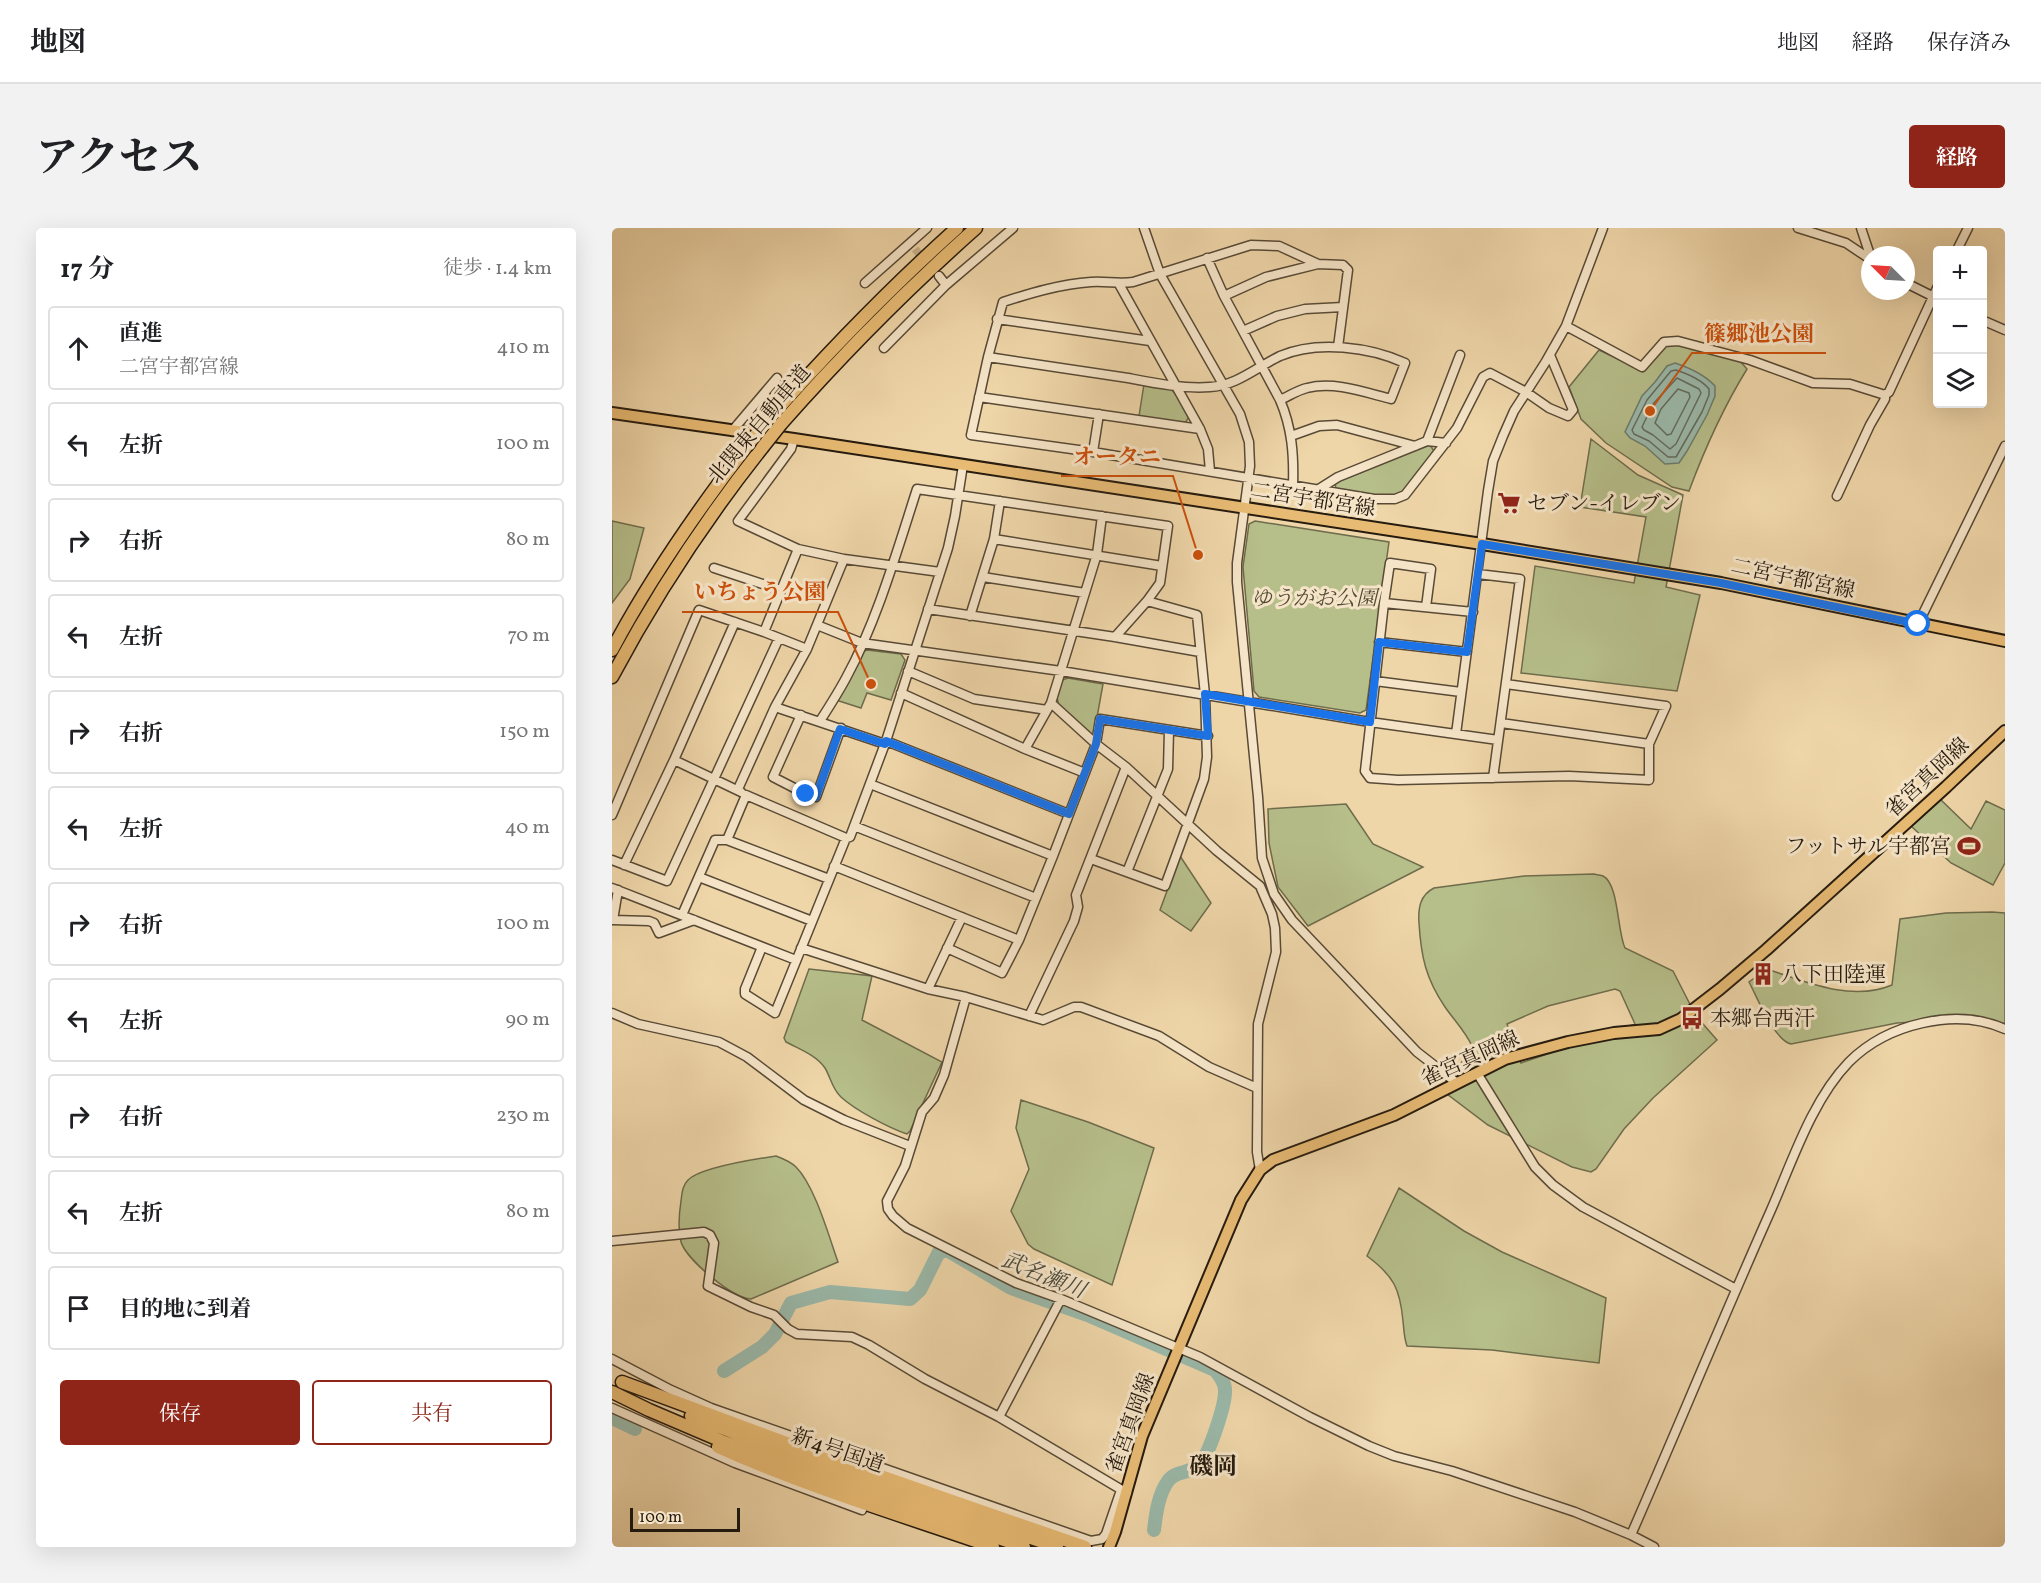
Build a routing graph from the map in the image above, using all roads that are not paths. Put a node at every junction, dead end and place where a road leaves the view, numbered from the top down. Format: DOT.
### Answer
graph roads {
  1 [pos="927,228"];
  2 [pos="957,228"];
  3 [pos="976,228"];
  4 [pos="1013,228"];
  5 [pos="1144,228"];
  6 [pos="1603,228"];
  7 [pos="1798,228"];
  8 [pos="1861,228"];
  9 [pos="1968,228"];
  10 [pos="1867,246"];
  11 [pos="1959,246"];
  12 [pos="1861,252"];
  13 [pos="1207,258"];
  14 [pos="1318,264"];
  15 [pos="1160,274"];
  16 [pos="939,276"];
  17 [pos="865,283"];
  18 [pos="1119,284"];
  19 [pos="946,285"];
  20 [pos="1915,288"];
  21 [pos="1224,296"];
  22 [pos="1933,297"];
  23 [pos="1934,300"];
  24 [pos="1343,307"];
  25 [pos="997,319"];
  26 [pos="1987,322"];
  27 [pos="1566,326"];
  28 [pos="2005,330"];
  29 [pos="1243,331"];
  30 [pos="1150,341"];
  31 [pos="1338,347"];
  32 [pos="884,348"];
  33 [pos="1460,355"];
  34 [pos="1550,355"];
  35 [pos="988,357"];
  36 [pos="1262,367"];
  37 [pos="777,378"];
  38 [pos="1223,384"];
  39 [pos="1174,386"];
  40 [pos="1526,392"];
  41 [pos="1885,395"];
  42 [pos="979,397"];
  43 [pos="1280,400"];
  44 [pos="612,413"];
  45 [pos="1099,414"];
  46 [pos="1200,429"];
  47 [pos="732,431"];
  48 [pos="1291,436"];
  49 [pos="794,439"];
  50 [pos="1428,441"];
  51 [pos="1446,443"];
  52 [pos="1415,446"];
  53 [pos="2005,447"];
  54 [pos="1093,452"];
  55 [pos="963,465"];
  56 [pos="1210,471"];
  57 [pos="1248,479"];
  58 [pos="1293,486"];
  59 [pos="1319,489"];
  60 [pos="958,495"];
  61 [pos="1837,496"];
  62 [pos="1000,501"];
  63 [pos="1245,508"];
  64 [pos="1102,516"];
  65 [pos="993,539"];
  66 [pos="1482,544"];
  67 [pos="798,549"];
  68 [pos="1096,554"];
  69 [pos="844,559"];
  70 [pos="892,566"];
  71 [pos="1162,566"];
  72 [pos="714,568"];
  73 [pos="940,572"];
  74 [pos="1478,574"];
  75 [pos="983,577"];
  76 [pos="781,590"];
  77 [pos="1086,593"];
  78 [pos="1147,601"];
  79 [pos="1384,603"];
  80 [pos="1426,607"];
  81 [pos="928,609"];
  82 [pos="1473,612"];
  83 [pos="970,616"];
  84 [pos="735,622"];
  85 [pos="1918,624"];
  86 [pos="817,625"];
  87 [pos="1074,631"];
  88 [pos="764,632"];
  89 [pos="1115,637"];
  90 [pos="779,638"];
  91 [pos="2005,641"];
  92 [pos="1379,642"];
  93 [pos="862,643"];
  94 [pos="612,650"];
  95 [pos="807,650"];
  96 [pos="915,650"];
  97 [pos="1200,652"];
  98 [pos="1467,652"];
  99 [pos="908,671"];
  100 [pos="1061,671"];
  101 [pos="612,677"];
  102 [pos="1375,681"];
  103 [pos="1506,684"];
  104 [pos="1461,692"];
  105 [pos="901,693"];
  106 [pos="1205,694"];
  107 [pos="1248,702"];
  108 [pos="775,707"];
  109 [pos="1049,707"];
  110 [pos="801,715"];
  111 [pos="820,721"];
  112 [pos="1370,722"];
  113 [pos="1501,723"];
  114 [pos="840,729"];
  115 [pos="1169,730"];
  116 [pos="2005,731"];
  117 [pos="1456,734"];
  118 [pos="1208,736"];
  119 [pos="1498,740"];
  120 [pos="885,742"];
  121 [pos="1096,744"];
  122 [pos="1649,744"];
  123 [pos="1025,749"];
  124 [pos="674,760"];
  125 [pos="1126,767"];
  126 [pos="1085,773"];
  127 [pos="714,778"];
  128 [pos="1493,778"];
  129 [pos="870,784"];
  130 [pos="742,792"];
  131 [pos="1157,796"];
  132 [pos="1069,814"];
  133 [pos="612,815"];
  134 [pos="1188,825"];
  135 [pos="854,826"];
  136 [pos="848,837"];
  137 [pos="727,840"];
  138 [pos="1053,856"];
  139 [pos="1091,859"];
  140 [pos="612,860"];
  141 [pos="624,865"];
  142 [pos="834,866"];
  143 [pos="1127,872"];
  144 [pos="699,877"];
  145 [pos="829,879"];
  146 [pos="615,889"];
  147 [pos="1036,898"];
  148 [pos="1288,914"];
  149 [pos="682,915"];
  150 [pos="962,917"];
  151 [pos="694,920"];
  152 [pos="812,921"];
  153 [pos="1275,928"];
  154 [pos="1019,940"];
  155 [pos="762,947"];
  156 [pos="801,948"];
  157 [pos="947,948"];
  158 [pos="796,960"];
  159 [pos="928,989"];
  160 [pos="966,998"];
  161 [pos="612,1013"];
  162 [pos="1029,1016"];
  163 [pos="2005,1029"];
  164 [pos="1477,1073"];
  165 [pos="1457,1083"];
  166 [pos="1257,1088"];
  167 [pos="910,1146"];
  168 [pos="1260,1170"];
  169 [pos="612,1241"];
  170 [pos="1736,1289"];
  171 [pos="1061,1299"];
  172 [pos="1180,1348"];
  173 [pos="612,1359"];
  174 [pos="617,1379"];
  175 [pos="612,1392"];
  176 [pos="612,1408"];
  177 [pos="649,1410"];
  178 [pos="999,1417"];
  179 [pos="1124,1492"];
  180 [pos="862,1510"];
  181 [pos="1631,1535"];
  182 [pos="993,1547"];
  183 [pos="1023,1547"];
  184 [pos="1057,1547"];
  185 [pos="1084,1547"];
  186 [pos="1108,1547"];
  187 [pos="1654,1547"];
  1 -- 17 [label="street"];
  2 -- 94 [label="highway, 北関東自動車道, bridge"];
  3 -- 101 [label="highway, 北関東自動車道, bridge"];
  4 -- 19 [label="street"];
  5 -- 15 [label="street"];
  6 -- 27 [label="street"];
  7 -- 12 [label="street"];
  8 -- 10 [label="street"];
  9 -- 11 [label="street"];
  13 -- 14 [label="street"];
  13 -- 15 [label="street"];
  13 -- 21 [label="street"];
  14 -- 21 [label="street"];
  14 -- 24 [label="street"];
  15 -- 18 [label="street"];
  15 -- 38 [label="street"];
  16 -- 19 [label="street"];
  18 -- 25 [label="street"];
  18 -- 30 [label="street"];
  19 -- 32 [label="street"];
  20 -- 22 [label="street"];
  21 -- 29 [label="street"];
  23 -- 41 [label="street"];
  24 -- 29 [label="street"];
  24 -- 31 [label="street"];
  25 -- 30 [label="street"];
  25 -- 35 [label="street"];
  26 -- 28 [label="street"];
  27 -- 34 [label="street"];
  27 -- 41 [label="street"];
  29 -- 36 [label="street"];
  30 -- 39 [label="street"];
  31 -- 36 [label="street"];
  31 -- 43 [label="street"];
  33 -- 50 [label="street"];
  34 -- 40 [label="street"];
  34 -- 40 [label="street"];
  35 -- 39 [label="street"];
  35 -- 42 [label="street"];
  36 -- 38 [label="street"];
  36 -- 43 [label="street"];
  37 -- 47 [label="street"];
  38 -- 39 [label="street"];
  38 -- 57 [label="street"];
  39 -- 46 [label="street"];
  40 -- 51 [label="street"];
  40 -- 66 [label="street"];
  41 -- 61 [label="street"];
  42 -- 45 [label="street"];
  42 -- 54 [label="street"];
  43 -- 48 [label="street"];
  44 -- 47 [label="main road, 二宮宇都宮線"];
  45 -- 46 [label="street"];
  45 -- 54 [label="street"];
  46 -- 56 [label="street"];
  47 -- 49 [label="main road, 二宮宇都宮線"];
  48 -- 52 [label="street"];
  48 -- 58 [label="street"];
  49 -- 55 [label="main road, 二宮宇都宮線"];
  49 -- 67 [label="street"];
  50 -- 51 [label="street"];
  50 -- 52 [label="street"];
  51 -- 59 [label="street"];
  52 -- 59 [label="street"];
  53 -- 85 [label="street"];
  54 -- 56 [label="street"];
  55 -- 60 [label="street"];
  55 -- 63 [label="main road, 二宮宇都宮線"];
  56 -- 57 [label="street"];
  57 -- 58 [label="street"];
  57 -- 63 [label="street"];
  58 -- 59 [label="street"];
  60 -- 62 [label="street"];
  60 -- 70 [label="street"];
  60 -- 73 [label="street"];
  62 -- 64 [label="street"];
  62 -- 65 [label="street"];
  63 -- 66 [label="main road, 二宮宇都宮線"];
  63 -- 107 [label="street"];
  64 -- 68 [label="street"];
  64 -- 71 [label="street"];
  65 -- 68 [label="street"];
  65 -- 75 [label="street"];
  66 -- 74 [label="street"];
  66 -- 85 [label="main road, 二宮宇都宮線"];
  67 -- 69 [label="street"];
  67 -- 76 [label="street"];
  68 -- 71 [label="street"];
  68 -- 77 [label="street"];
  69 -- 70 [label="street"];
  69 -- 86 [label="street"];
  70 -- 73 [label="street"];
  70 -- 93 [label="street"];
  71 -- 78 [label="street"];
  72 -- 76 [label="street"];
  73 -- 81 [label="street"];
  74 -- 82 [label="street"];
  74 -- 103 [label="street"];
  75 -- 77 [label="street"];
  75 -- 83 [label="street"];
  76 -- 88 [label="street"];
  77 -- 87 [label="street"];
  78 -- 89 [label="street"];
  78 -- 97 [label="street"];
  79 -- 80 [label="street"];
  79 -- 80 [label="street"];
  79 -- 92 [label="street"];
  80 -- 82 [label="street"];
  81 -- 83 [label="street"];
  81 -- 96 [label="street"];
  82 -- 98 [label="street"];
  83 -- 87 [label="street"];
  84 -- 88 [label="street"];
  84 -- 124 [label="street"];
  84 -- 133 [label="street"];
  85 -- 91 [label="main road, 二宮宇都宮線"];
  86 -- 93 [label="street"];
  86 -- 95 [label="street"];
  87 -- 89 [label="street"];
  87 -- 100 [label="street"];
  88 -- 90 [label="street"];
  89 -- 97 [label="street"];
  90 -- 95 [label="street"];
  90 -- 127 [label="street"];
  92 -- 98 [label="street"];
  92 -- 102 [label="street"];
  93 -- 96 [label="street"];
  93 -- 111 [label="street"];
  95 -- 108 [label="street"];
  96 -- 99 [label="street"];
  96 -- 100 [label="street"];
  97 -- 106 [label="street"];
  98 -- 104 [label="street"];
  99 -- 105 [label="street"];
  99 -- 109 [label="street"];
  100 -- 106 [label="street"];
  100 -- 109 [label="street"];
  102 -- 104 [label="street"];
  102 -- 112 [label="street"];
  103 -- 113 [label="street"];
  103 -- 122 [label="street"];
  104 -- 117 [label="street"];
  105 -- 120 [label="street"];
  105 -- 123 [label="street"];
  106 -- 107 [label="street"];
  106 -- 118 [label="street"];
  107 -- 112 [label="street"];
  107 -- 148 [label="street"];
  108 -- 110 [label="street"];
  108 -- 130 [label="street"];
  109 -- 121 [label="street"];
  109 -- 123 [label="street"];
  110 -- 111 [label="street"];
  110 -- 114 [label="street"];
  111 -- 114 [label="street"];
  112 -- 117 [label="street"];
  112 -- 128 [label="street"];
  113 -- 119 [label="street"];
  113 -- 122 [label="street"];
  114 -- 120 [label="street"];
  115 -- 118 [label="street"];
  115 -- 121 [label="street"];
  115 -- 131 [label="street"];
  116 -- 164 [label="main road, 雀宮真岡線"];
  117 -- 119 [label="street"];
  118 -- 134 [label="street"];
  119 -- 128 [label="street"];
  120 -- 129 [label="street"];
  120 -- 132 [label="street"];
  121 -- 125 [label="street"];
  121 -- 126 [label="street"];
  122 -- 128 [label="street"];
  123 -- 126 [label="street"];
  124 -- 127 [label="street"];
  124 -- 141 [label="street"];
  125 -- 131 [label="street"];
  125 -- 139 [label="street"];
  126 -- 132 [label="street"];
  127 -- 130 [label="street"];
  127 -- 141 [label="street"];
  129 -- 135 [label="street"];
  129 -- 138 [label="street"];
  130 -- 136 [label="street"];
  130 -- 137 [label="street"];
  131 -- 134 [label="street"];
  131 -- 143 [label="street"];
  132 -- 138 [label="street"];
  134 -- 143 [label="street"];
  134 -- 153 [label="street"];
  135 -- 136 [label="street"];
  135 -- 147 [label="street"];
  136 -- 142 [label="street"];
  137 -- 144 [label="street"];
  137 -- 145 [label="street"];
  138 -- 147 [label="street"];
  139 -- 143 [label="street"];
  139 -- 162 [label="street"];
  140 -- 141 [label="street"];
  142 -- 145 [label="street"];
  142 -- 150 [label="street"];
  144 -- 149 [label="street"];
  144 -- 152 [label="street"];
  145 -- 152 [label="street"];
  146 -- 149 [label="street"];
  146 -- 151 [label="street"];
  147 -- 154 [label="street"];
  148 -- 153 [label="street"];
  148 -- 165 [label="street"];
  149 -- 151 [label="street"];
  150 -- 154 [label="street"];
  150 -- 157 [label="street"];
  151 -- 155 [label="street"];
  152 -- 156 [label="street"];
  153 -- 166 [label="street"];
  154 -- 157 [label="street"];
  155 -- 158 [label="street"];
  155 -- 158 [label="street"];
  156 -- 158 [label="street"];
  156 -- 159 [label="street"];
  157 -- 159 [label="street"];
  159 -- 160 [label="street"];
  160 -- 162 [label="street"];
  160 -- 167 [label="street"];
  161 -- 167 [label="street"];
  162 -- 166 [label="street"];
  163 -- 170 [label="street"];
  164 -- 165 [label="main road, 雀宮真岡線"];
  164 -- 170 [label="street"];
  165 -- 168 [label="main road, 雀宮真岡線"];
  166 -- 168 [label="street"];
  167 -- 171 [label="street"];
  168 -- 172 [label="main road, 雀宮真岡線"];
  169 -- 178 [label="street"];
  170 -- 181 [label="street"];
  171 -- 172 [label="street"];
  171 -- 178 [label="street"];
  172 -- 179 [label="main road, 雀宮真岡線"];
  172 -- 181 [label="street"];
  173 -- 179 [label="street"];
  174 -- 184 [label="highway, 新4号国道"];
  174 -- 185 [label="highway"];
  175 -- 177 [label="highway, 新4号国道"];
  176 -- 180 [label="street"];
  177 -- 182 [label="highway"];
  177 -- 183 [label="highway, 新4号国道"];
  178 -- 179 [label="street"];
  179 -- 186 [label="main road, 雀宮真岡線"];
  181 -- 187 [label="street"];
}
